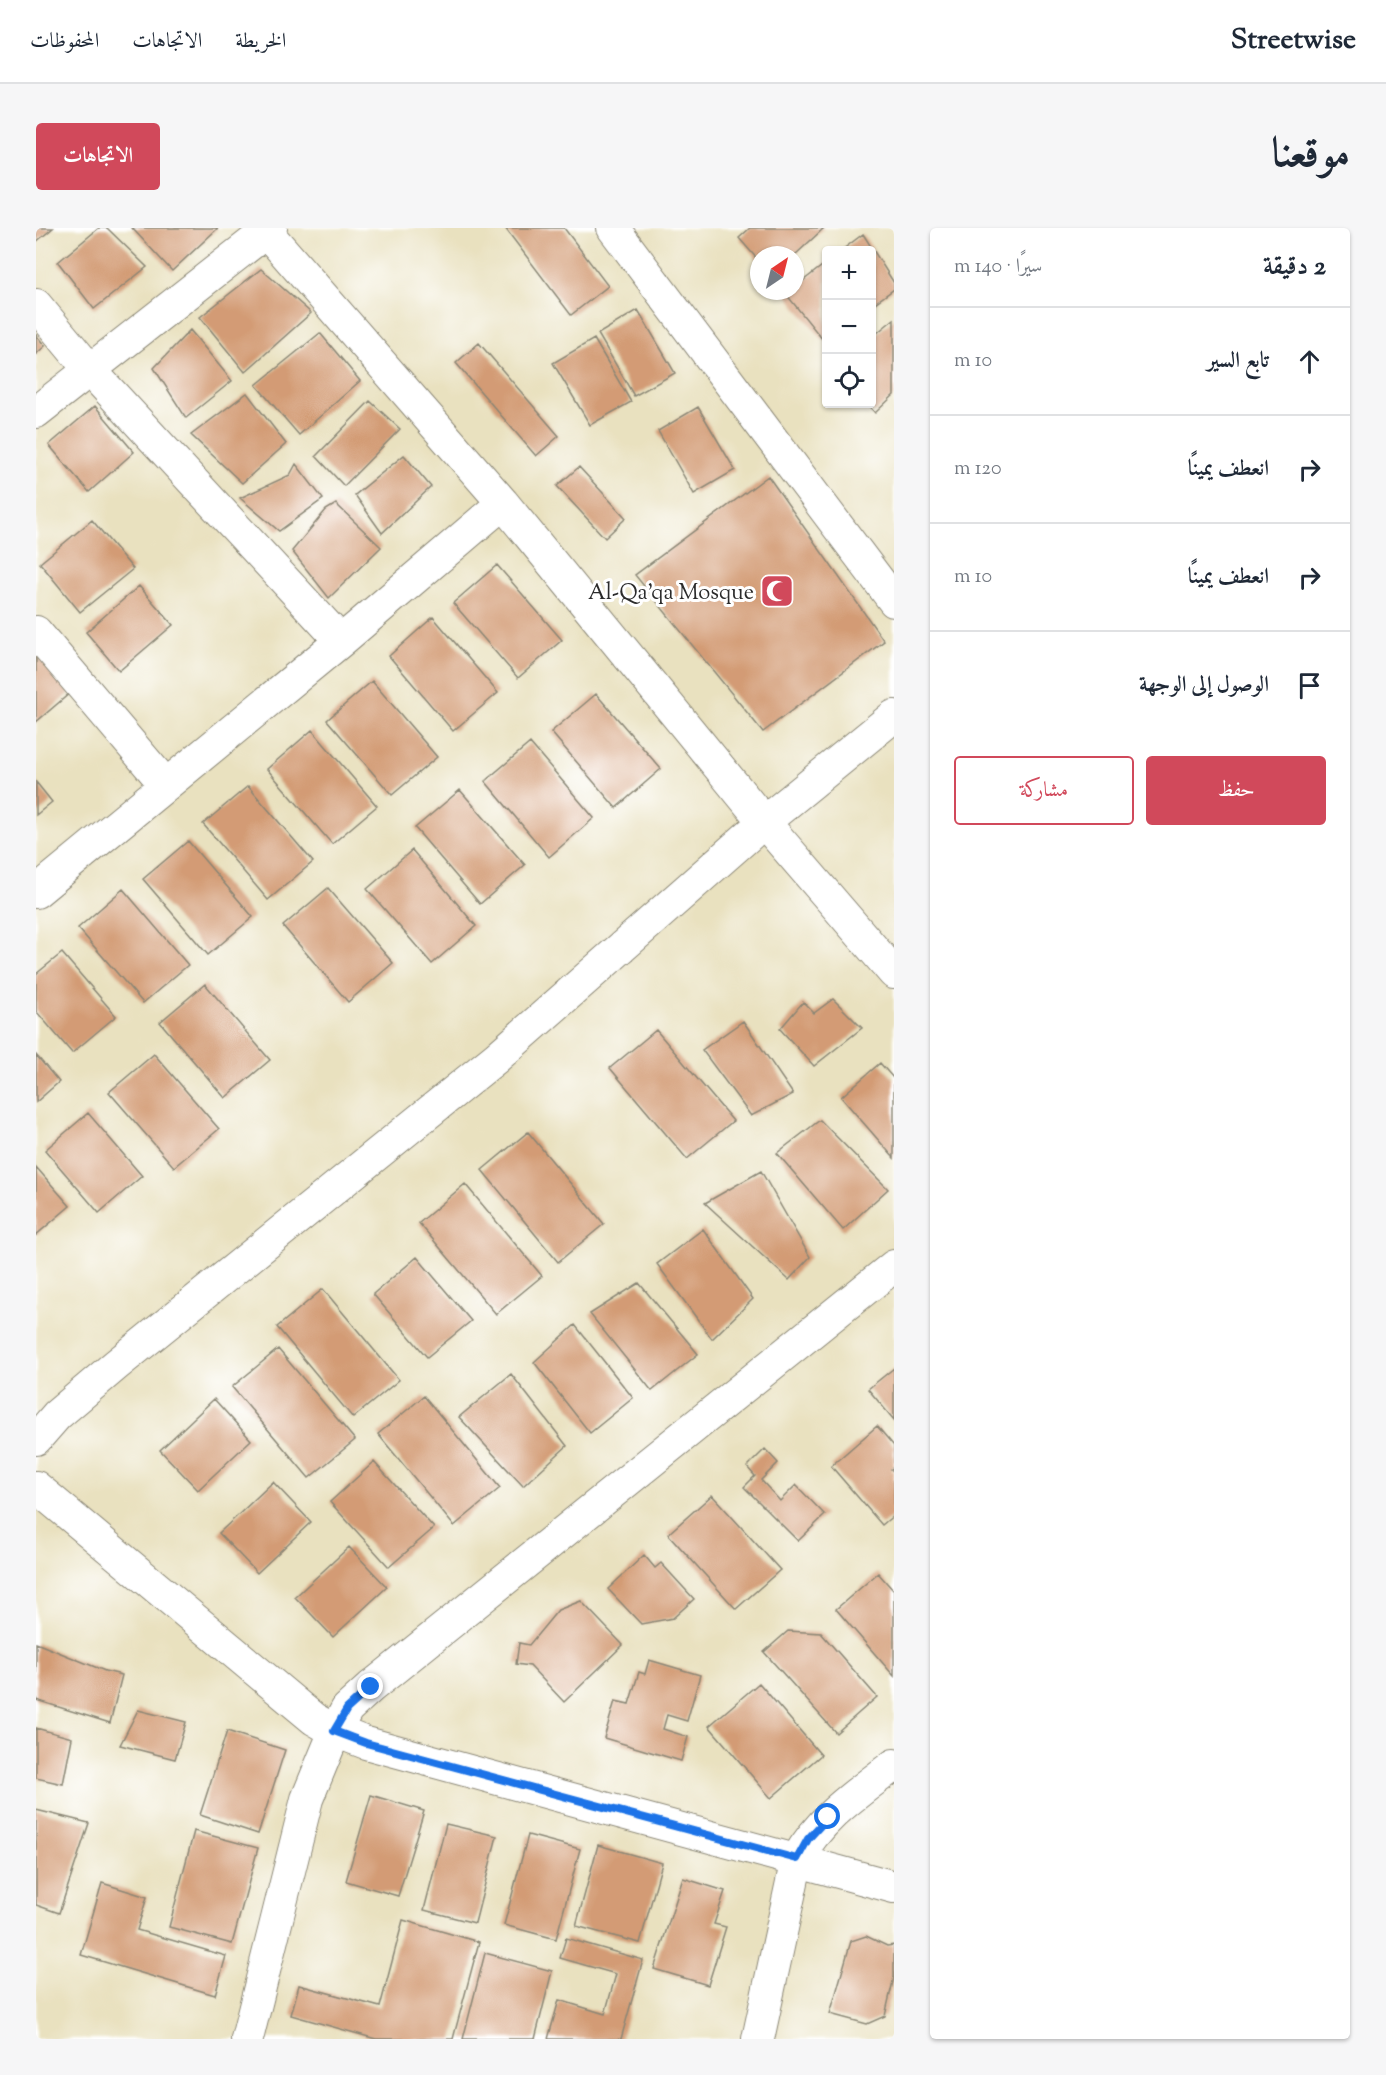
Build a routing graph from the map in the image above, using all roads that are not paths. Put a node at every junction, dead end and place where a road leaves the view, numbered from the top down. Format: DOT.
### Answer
graph roads {
  1 [pos="613,228"];
  2 [pos="267,229"];
  3 [pos="36,304"];
  4 [pos="89,369"];
  5 [pos="36,412"];
  6 [pos="503,503"];
  7 [pos="894,601"];
  8 [pos="36,632"];
  9 [pos="342,641"];
  10 [pos="894,716"];
  11 [pos="165,784"];
  12 [pos="764,822"];
  13 [pos="36,892"];
  14 [pos="894,973"];
  15 [pos="894,1266"];
  16 [pos="36,1439"];
  17 [pos="36,1487"];
  18 [pos="334,1731"];
  19 [pos="894,1765"];
  20 [pos="797,1859"];
  21 [pos="894,1887"];
  22 [pos="247,2039"];
  23 [pos="758,2039"];
  1 -- 7 [label="street"];
  2 -- 4 [label="street"];
  2 -- 6 [label="street"];
  3 -- 4 [label="street"];
  4 -- 5 [label="street"];
  4 -- 9 [label="street"];
  6 -- 9 [label="street"];
  6 -- 12 [label="street"];
  8 -- 11 [label="street"];
  9 -- 11 [label="street"];
  10 -- 12 [label="street"];
  11 -- 13 [label="street"];
  12 -- 14 [label="street"];
  12 -- 16 [label="street"];
  15 -- 18 [label="street"];
  17 -- 18 [label="street"];
  18 -- 20 [label="street"];
  18 -- 22 [label="street"];
  19 -- 20 [label="street"];
  20 -- 21 [label="street"];
  20 -- 23 [label="street"];
}
